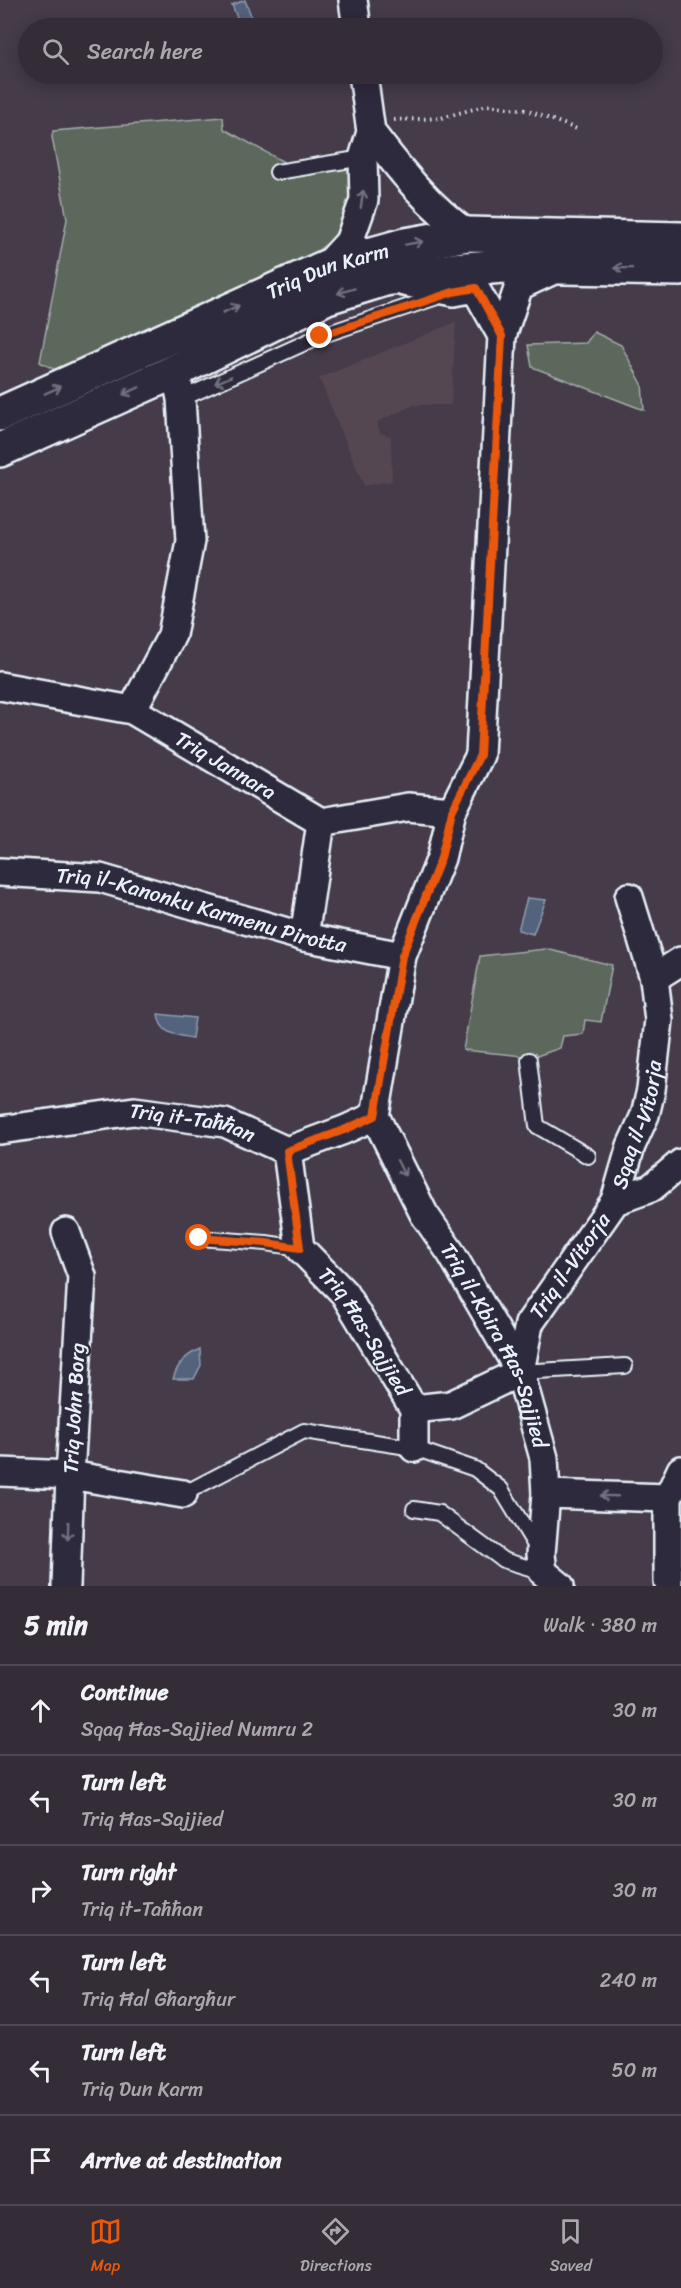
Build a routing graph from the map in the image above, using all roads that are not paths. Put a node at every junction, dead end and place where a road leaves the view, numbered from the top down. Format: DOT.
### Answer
graph roads {
  1 [pos="353,0"];
  2 [pos="356,18"];
  3 [pos="364,84"];
  4 [pos="370,127"];
  5 [pos="363,158"];
  6 [pos="277,172"];
  7 [pos="468,234"];
  8 [pos="681,239"];
  9 [pos="326,267"];
  10 [pos="559,267"];
  11 [pos="675,273"];
  12 [pos="385,279"];
  13 [pos="453,292"];
  14 [pos="502,336"];
  15 [pos="178,385"];
  16 [pos="0,414"];
  17 [pos="0,450"];
  18 [pos="0,686"];
  19 [pos="132,710"];
  20 [pos="452,811"];
  21 [pos="321,822"];
  22 [pos="0,872"];
  23 [pos="628,897"];
  24 [pos="304,937"];
  25 [pos="402,956"];
  26 [pos="681,961"];
  27 [pos="654,978"];
  28 [pos="529,1060"];
  29 [pos="375,1116"];
  30 [pos="0,1130"];
  31 [pos="287,1151"];
  32 [pos="588,1156"];
  33 [pos="681,1163"];
  34 [pos="615,1201"];
  35 [pos="66,1232"];
  36 [pos="199,1238"];
  37 [pos="300,1248"];
  38 [pos="625,1366"];
  39 [pos="520,1372"];
  40 [pos="414,1409"];
  41 [pos="414,1448"];
  42 [pos="681,1470"];
  43 [pos="0,1472"];
  44 [pos="70,1476"];
  45 [pos="183,1494"];
  46 [pos="546,1494"];
  47 [pos="668,1498"];
  48 [pos="414,1509"];
  49 [pos="548,1571"];
  50 [pos="664,1582"];
  51 [pos="66,1586"];
  1 -- 2 [label="street"];
  3 -- 4 [label="street"];
  4 -- 5 [label="street"];
  4 -- 7 [label="street"];
  5 -- 6 [label="lane"];
  9 -- 5 [label="street, one-way"];
  7 -- 8 [label="highway, Triq Dun Karm"];
  9 -- 7 [label="highway, Triq Dun Karm, one-way"];
  16 -- 9 [label="highway, Triq Dun Karm, one-way"];
  11 -- 10 [label="highway, Triq Dun Karm, one-way"];
  10 -- 12 [label="highway, Triq Dun Karm"];
  10 -- 14 [label="street"];
  12 -- 13 [label="street"];
  12 -- 15 [label="highway, Triq Dun Karm, one-way"];
  13 -- 14 [label="street"];
  13 -- 15 [label="lane, Triq Dun Karm, one-way"];
  14 -- 20 [label="street"];
  15 -- 17 [label="highway, Triq Dun Karm, one-way"];
  15 -- 19 [label="street"];
  18 -- 19 [label="street, Triq Jannara"];
  19 -- 21 [label="street, Triq Jannara"];
  20 -- 21 [label="street"];
  20 -- 25 [label="street"];
  21 -- 24 [label="street"];
  22 -- 24 [label="street, Triq il-Kanonku Karmenu Pirotta"];
  23 -- 27 [label="street, Sqaq il-Vitorja"];
  24 -- 25 [label="street, Triq il-Kanonku Karmenu Pirotta"];
  25 -- 29 [label="street"];
  26 -- 27 [label="street"];
  27 -- 34 [label="street, Sqaq il-Vitorja"];
  28 -- 32 [label="lane"];
  29 -- 31 [label="street"];
  29 -- 39 [label="street, Triq il-Kbira Ħas-Sajjied, one-way"];
  30 -- 31 [label="street, Triq it-Taħħan"];
  31 -- 37 [label="street, Triq Ħas-Sajjied"];
  33 -- 34 [label="street, Triq il-Vitorja"];
  34 -- 39 [label="street, Triq il-Vitorja"];
  35 -- 44 [label="street, Triq John Borg"];
  36 -- 37 [label="lane"];
  37 -- 40 [label="street, Triq Ħas-Sajjied"];
  38 -- 39 [label="lane"];
  39 -- 40 [label="street"];
  39 -- 46 [label="street, Triq il-Kbira Ħas-Sajjied"];
  40 -- 41 [label="street, Triq Ħas-Sajjied"];
  41 -- 45 [label="lane"];
  41 -- 49 [label="lane"];
  42 -- 47 [label="street"];
  43 -- 44 [label="street"];
  44 -- 45 [label="street"];
  44 -- 51 [label="street, Triq John Borg, one-way"];
  47 -- 46 [label="street, one-way"];
  46 -- 49 [label="street, Triq il-Kbira Ħas-Sajjied"];
  47 -- 50 [label="street"];
  48 -- 49 [label="lane"];
}
